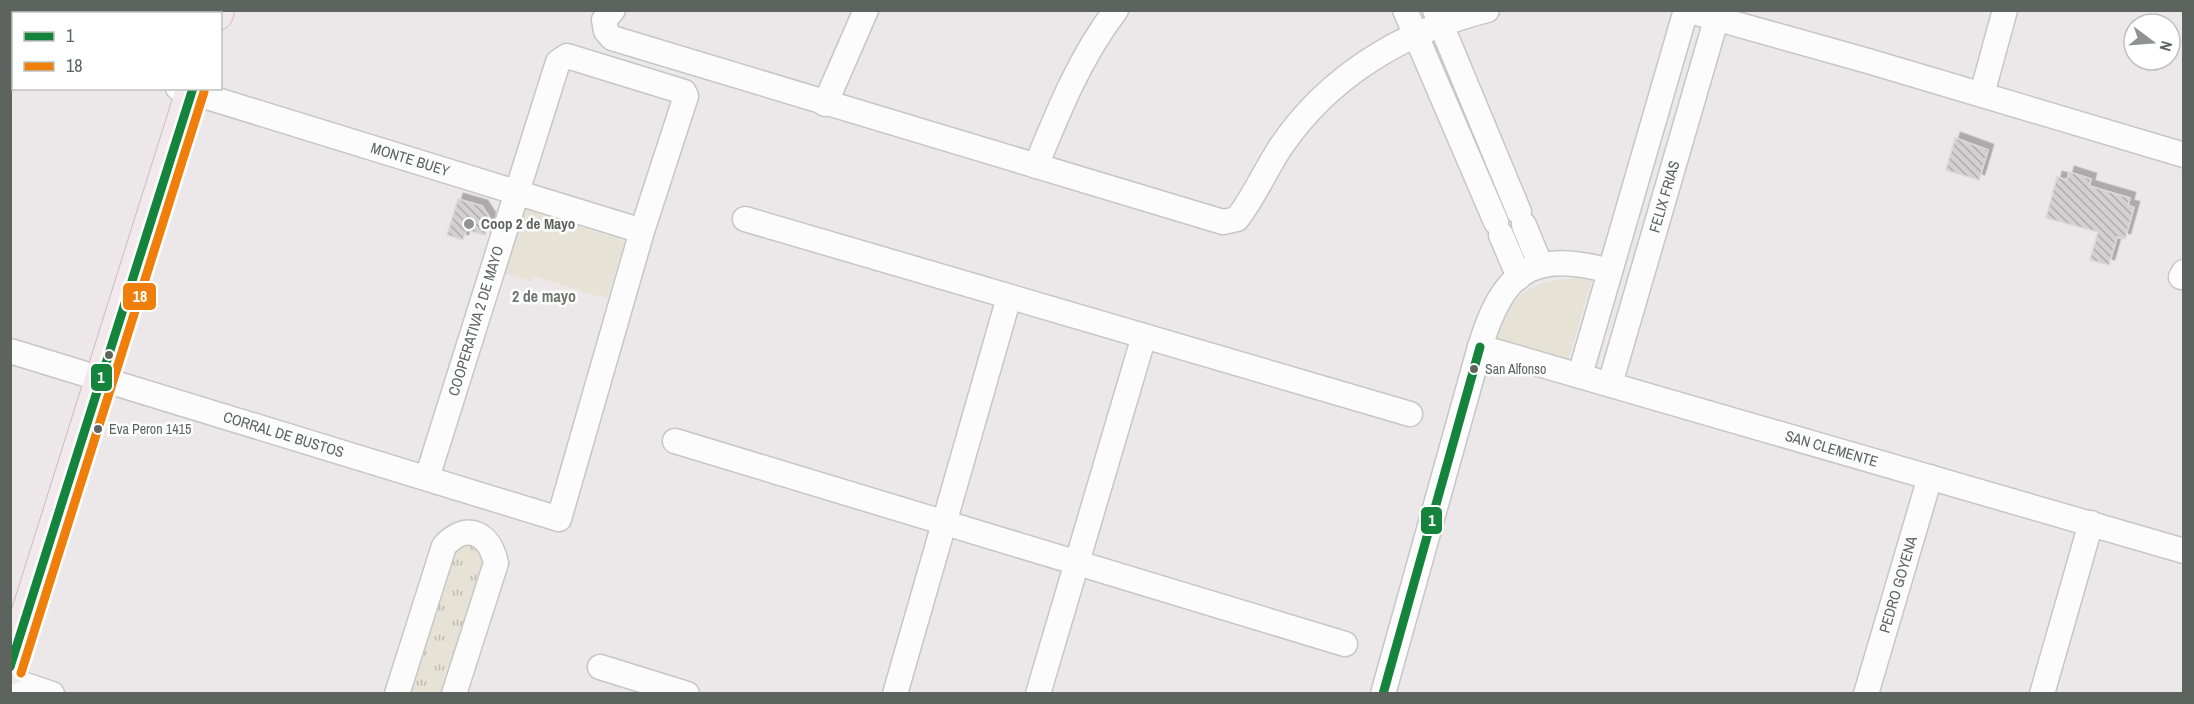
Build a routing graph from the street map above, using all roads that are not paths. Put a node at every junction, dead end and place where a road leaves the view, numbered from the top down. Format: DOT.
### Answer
graph roads {
  1 [pos="613,10"];
  2 [pos="867,10"];
  3 [pos="1116,10"];
  4 [pos="1405,10"];
  5 [pos="1487,10"];
  6 [pos="1686,10"];
  7 [pos="2005,10"];
  8 [pos="1718,15"];
  9 [pos="1437,17"];
  10 [pos="1415,34"];
  11 [pos="187,90"];
  12 [pos="1982,94"];
  13 [pos="825,104"];
  14 [pos="2184,155"];
  15 [pos="1036,166"];
  16 [pos="516,192"];
  17 [pos="745,219"];
  18 [pos="642,231"];
  19 [pos="1540,264"];
  20 [pos="1610,271"];
  21 [pos="1519,277"];
  22 [pos="1009,297"];
  23 [pos="1144,336"];
  24 [pos="1480,347"];
  25 [pos="10,351"];
  26 [pos="1580,375"];
  27 [pos="101,379"];
  28 [pos="1610,384"];
  29 [pos="1410,414"];
  30 [pos="675,441"];
  31 [pos="1930,477"];
  32 [pos="427,478"];
  33 [pos="944,523"];
  34 [pos="2091,523"];
  35 [pos="2184,551"];
  36 [pos="1075,563"];
  37 [pos="1346,644"];
  38 [pos="600,667"];
  39 [pos="10,669"];
  40 [pos="10,680"];
  41 [pos="52,693"];
  42 [pos="397,693"];
  43 [pos="454,693"];
  44 [pos="687,693"];
  45 [pos="896,693"];
  46 [pos="1038,693"];
  47 [pos="1383,693"];
  48 [pos="1866,693"];
  49 [pos="2042,693"];
  1 -- 13 [label="street"];
  2 -- 13 [label="street"];
  3 -- 15 [label="street"];
  4 -- 10 [label="street"];
  5 -- 9 [label="street"];
  6 -- 8 [label="street"];
  6 -- 20 [label="street, FELIX FRIAS"];
  7 -- 12 [label="street"];
  8 -- 12 [label="street"];
  8 -- 28 [label="street, FELIX FRIAS"];
  9 -- 10 [label="street"];
  9 -- 19 [label="street"];
  10 -- 15 [label="street"];
  10 -- 21 [label="street"];
  11 -- 16 [label="street, MONTE BUEY"];
  11 -- 27 [label="main road"];
  12 -- 14 [label="street"];
  13 -- 15 [label="street"];
  16 -- 18 [label="street, MONTE BUEY"];
  16 -- 18 [label="street, COOPERATIVA 2 DE MAYO"];
  16 -- 32 [label="street, COOPERATIVA 2 DE MAYO"];
  17 -- 22 [label="street"];
  18 -- 32 [label="street, CORRAL DE BUSTOS"];
  19 -- 20 [label="street"];
  19 -- 21 [label="street"];
  20 -- 26 [label="street, FELIX FRIAS"];
  21 -- 24 [label="street"];
  22 -- 23 [label="street"];
  22 -- 33 [label="street"];
  23 -- 29 [label="street"];
  23 -- 36 [label="street"];
  24 -- 26 [label="street, SAN CLEMENTE"];
  24 -- 47 [label="street"];
  25 -- 27 [label="street, CORRAL DE BUSTOS"];
  26 -- 28 [label="street, SAN CLEMENTE"];
  27 -- 32 [label="street, CORRAL DE BUSTOS"];
  27 -- 39 [label="main road"];
  28 -- 31 [label="street, SAN CLEMENTE"];
  30 -- 33 [label="street"];
  31 -- 34 [label="street, SAN CLEMENTE"];
  31 -- 48 [label="street, PEDRO GOYENA"];
  33 -- 36 [label="street"];
  33 -- 45 [label="street"];
  34 -- 35 [label="street, SAN CLEMENTE"];
  34 -- 49 [label="street"];
  36 -- 37 [label="street"];
  36 -- 46 [label="street"];
  38 -- 44 [label="street"];
  40 -- 41 [label="street"];
  42 -- 43 [label="street"];
}
